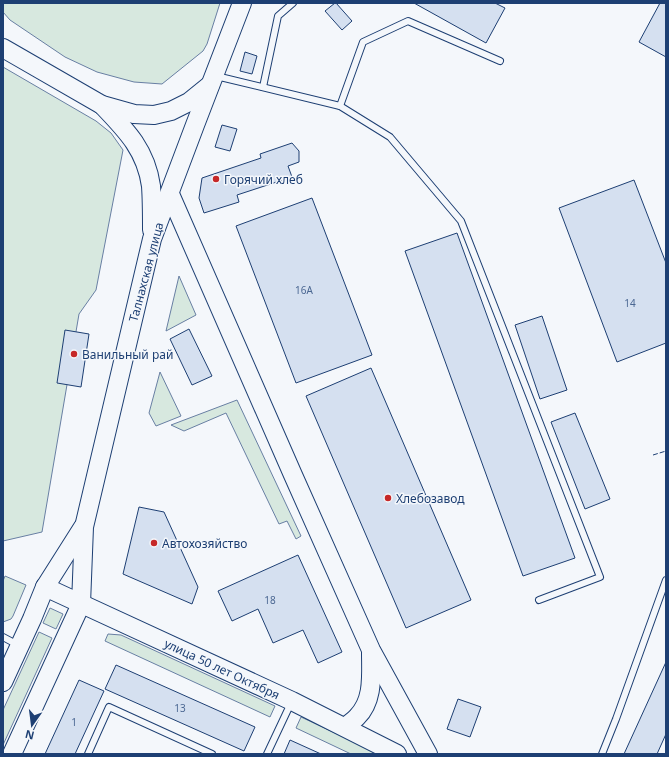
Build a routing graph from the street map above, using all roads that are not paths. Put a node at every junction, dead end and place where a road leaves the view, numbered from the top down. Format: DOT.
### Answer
graph roads {
  1 [pos="242,3"];
  2 [pos="293,3"];
  3 [pos="3,48"];
  4 [pos="500,61"];
  5 [pos="213,80"];
  6 [pos="263,87"];
  7 [pos="102,105"];
  8 [pos="340,106"];
  9 [pos="170,194"];
  10 [pos="152,239"];
  11 [pos="84,526"];
  12 [pos="666,580"];
  13 [pos="45,587"];
  14 [pos="539,600"];
  15 [pos="82,604"];
  16 [pos="3,637"];
  17 [pos="20,646"];
  18 [pos="371,650"];
  19 [pos="3,682"];
  20 [pos="292,700"];
  21 [pos="345,727"];
  22 [pos="12,754"];
  23 [pos="88,754"];
  24 [pos="212,754"];
  25 [pos="268,754"];
  26 [pos="397,754"];
  27 [pos="428,754"];
  28 [pos="602,754"];
  1 -- 5 [label="main road, Талнахская улица"];
  2 -- 6 [label="lane"];
  3 -- 7 [label="main road"];
  4 -- 8 [label="lane"];
  5 -- 6 [label="lane"];
  5 -- 7 [label="main road"];
  5 -- 9 [label="main road, Талнахская улица"];
  6 -- 8 [label="lane"];
  7 -- 10 [label="main road"];
  8 -- 14 [label="lane"];
  9 -- 10 [label="main road, Талнахская улица"];
  9 -- 18 [label="main road"];
  10 -- 11 [label="main road, Талнахская улица"];
  11 -- 13 [label="main road, Талнахская улица"];
  11 -- 15 [label="main road, Талнахская улица"];
  12 -- 28 [label="lane"];
  13 -- 15 [label="main road, улица 50 лет Октября"];
  13 -- 17 [label="main road, Талнахская улица"];
  15 -- 20 [label="main road, улица 50 лет Октября"];
  15 -- 22 [label="main road, Талнахская улица"];
  16 -- 17 [label="lane"];
  17 -- 19 [label="main road, Талнахская улица"];
  18 -- 21 [label="main road"];
  18 -- 27 [label="main road"];
  20 -- 21 [label="main road, улица 50 лет Октября"];
  20 -- 25 [label="lane"];
  21 -- 26 [label="main road, улица 50 лет Октября"];
  23 -- 24 [label="lane"];
}
